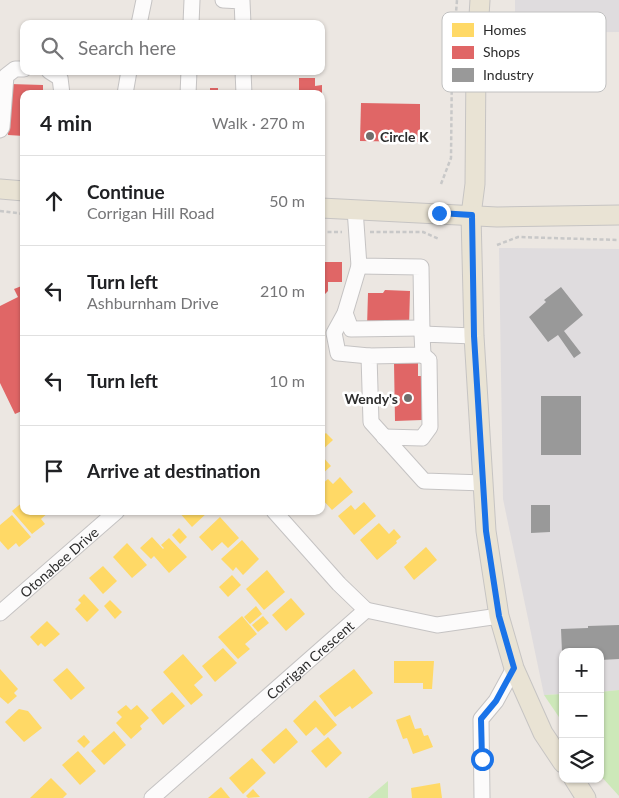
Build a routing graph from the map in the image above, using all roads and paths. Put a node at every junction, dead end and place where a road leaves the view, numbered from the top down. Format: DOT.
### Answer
graph roads {
  1 [pos="144,0"];
  2 [pos="192,0"];
  3 [pos="223,0"];
  4 [pos="140,20"];
  5 [pos="191,20"];
  6 [pos="242,20"];
  7 [pos="20,69"];
  8 [pos="55,75"];
  9 [pos="129,75"];
  10 [pos="189,75"];
  11 [pos="244,75"];
  12 [pos="62,90"];
  13 [pos="126,90"];
  14 [pos="188,90"];
  15 [pos="244,90"];
  16 [pos="452,92"];
  17 [pos="476,92"];
  18 [pos="0,130"];
  19 [pos="441,184"];
  20 [pos="0,189"];
  21 [pos="20,191"];
  22 [pos="325,208"];
  23 [pos="355,209"];
  24 [pos="0,211"];
  25 [pos="20,214"];
  26 [pos="472,215"];
  27 [pos="619,215"];
  28 [pos="325,232"];
  29 [pos="357,232"];
  30 [pos="439,239"];
  31 [pos="619,240"];
  32 [pos="497,245"];
  33 [pos="359,266"];
  34 [pos="345,313"];
  35 [pos="422,331"];
  36 [pos="474,336"];
  37 [pos="422,355"];
  38 [pos="369,356"];
  39 [pos="384,437"];
  40 [pos="484,483"];
  41 [pos="112,515"];
  42 [pos="278,515"];
  43 [pos="366,610"];
  44 [pos="0,613"];
  45 [pos="499,616"];
  46 [pos="514,668"];
  47 [pos="559,757"];
  48 [pos="577,783"];
  49 [pos="152,798"];
  50 [pos="482,798"];
  51 [pos="586,798"];
  1 -- 4 [label="street"];
  2 -- 5 [label="street"];
  3 -- 6 [label="street"];
  7 -- 18 [label="street"];
  8 -- 12 [label="street"];
  9 -- 13 [label="street"];
  10 -- 14 [label="street"];
  11 -- 15 [label="street"];
  16 -- 19 [label="path"];
  17 -- 26 [label="main road"];
  20 -- 21 [label="main road"];
  22 -- 23 [label="main road"];
  23 -- 26 [label="main road"];
  23 -- 29 [label="street"];
  24 -- 25 [label="path"];
  26 -- 27 [label="main road"];
  26 -- 36 [label="main road"];
  28 -- 29 [label="path"];
  29 -- 30 [label="path"];
  29 -- 33 [label="street"];
  31 -- 32 [label="path"];
  33 -- 34 [label="street"];
  33 -- 35 [label="street"];
  34 -- 35 [label="street"];
  34 -- 38 [label="street"];
  35 -- 36 [label="street"];
  35 -- 37 [label="street"];
  36 -- 40 [label="main road"];
  37 -- 38 [label="street"];
  37 -- 39 [label="street"];
  38 -- 39 [label="street"];
  39 -- 40 [label="street"];
  40 -- 45 [label="main road"];
  41 -- 44 [label="street, Otonabee Drive"];
  42 -- 43 [label="street"];
  43 -- 45 [label="street, Corrigan Crescent"];
  43 -- 49 [label="street, Corrigan Crescent"];
  45 -- 46 [label="main road"];
  46 -- 47 [label="main road"];
  46 -- 50 [label="street"];
  48 -- 51 [label="main road"];
}
